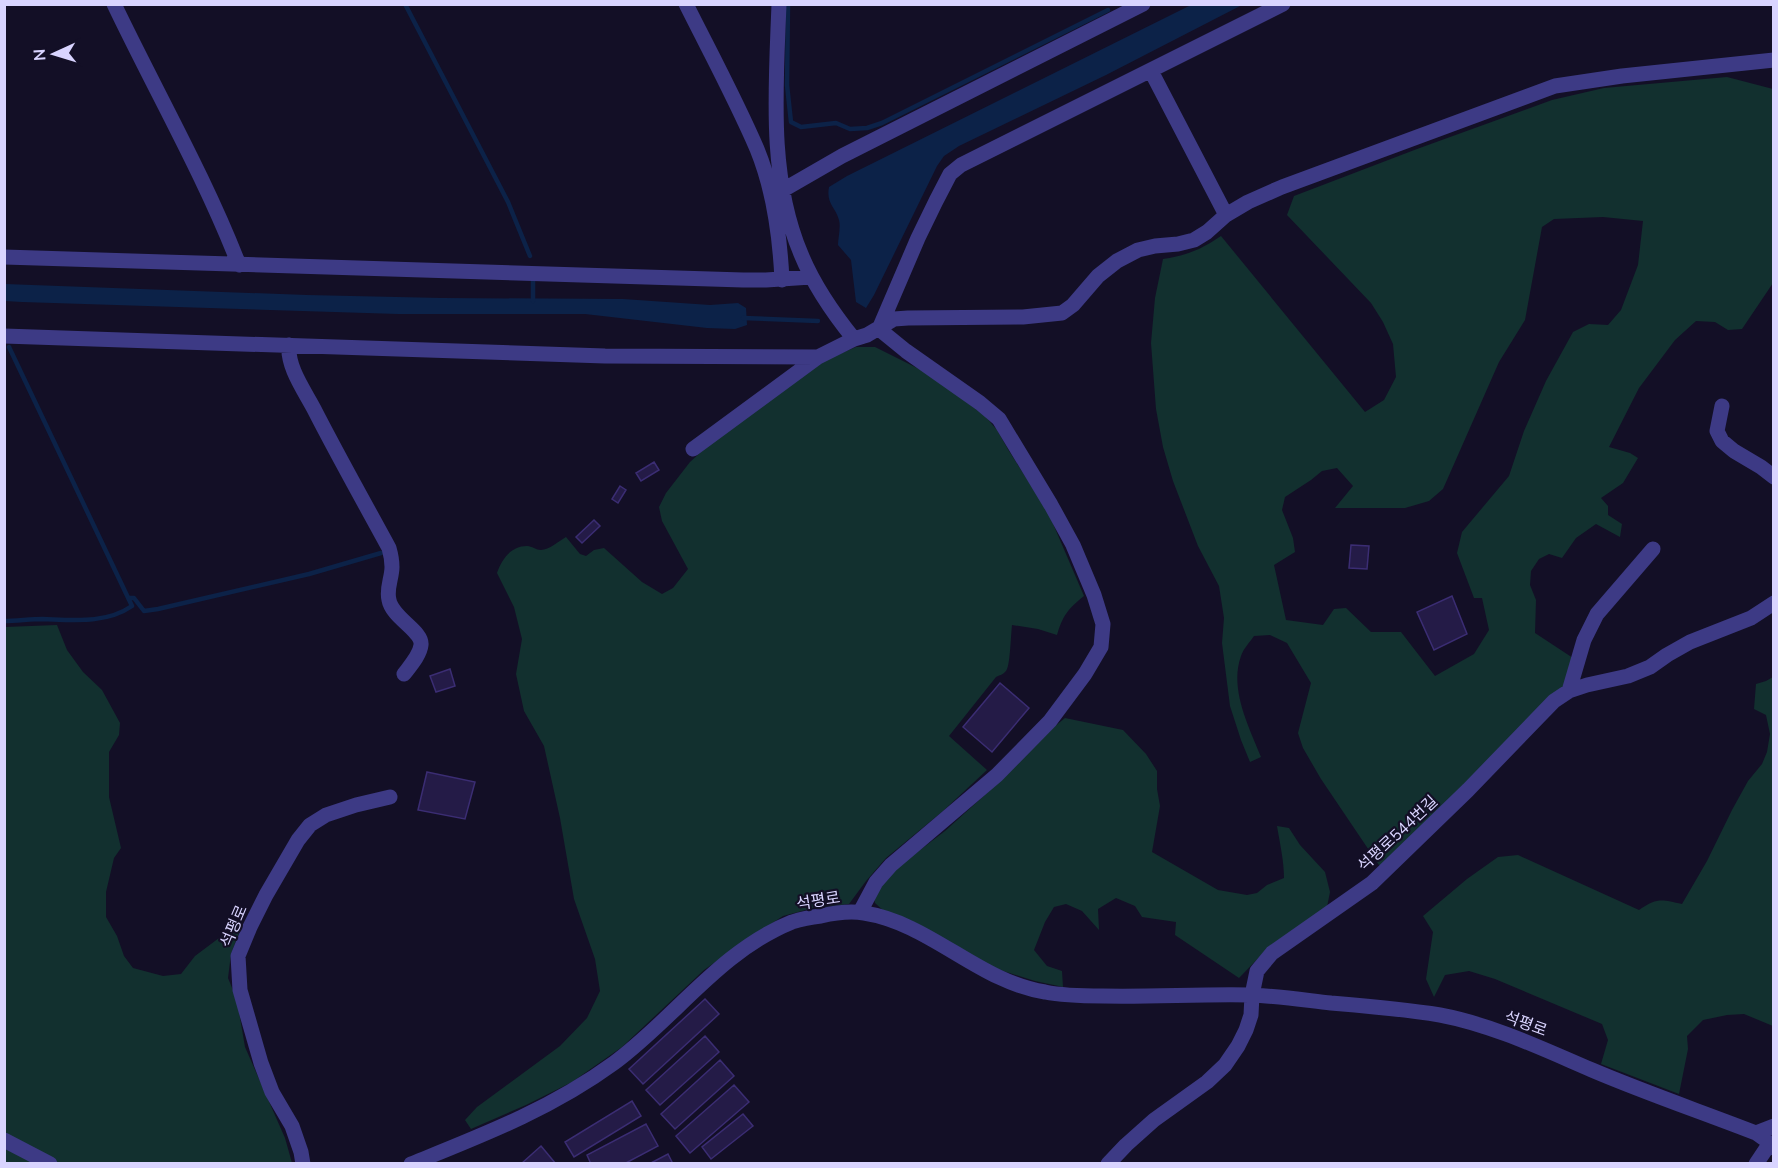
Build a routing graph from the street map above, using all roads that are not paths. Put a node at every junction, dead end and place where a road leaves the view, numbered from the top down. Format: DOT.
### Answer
graph roads {
  1 [pos="114,4"];
  2 [pos="686,4"];
  3 [pos="779,4"];
  4 [pos="1143,4"];
  5 [pos="1283,4"];
  6 [pos="1119,10"];
  7 [pos="1773,60"];
  8 [pos="1151,71"];
  9 [pos="783,190"];
  10 [pos="1226,215"];
  11 [pos="4,257"];
  12 [pos="239,265"];
  13 [pos="811,277"];
  14 [pos="782,280"];
  15 [pos="879,328"];
  16 [pos="4,336"];
  17 [pos="854,339"];
  18 [pos="289,345"];
  19 [pos="818,357"];
  20 [pos="1722,406"];
  21 [pos="693,449"];
  22 [pos="1773,477"];
  23 [pos="1653,549"];
  24 [pos="1773,603"];
  25 [pos="404,674"];
  26 [pos="1569,691"];
  27 [pos="390,797"];
  28 [pos="860,912"];
  29 [pos="1252,995"];
  30 [pos="1773,1126"];
  31 [pos="1756,1133"];
  32 [pos="4,1140"];
  33 [pos="1772,1146"];
  34 [pos="50,1164"];
  35 [pos="303,1164"];
  36 [pos="411,1164"];
  37 [pos="1108,1164"];
  38 [pos="1756,1164"];
  1 -- 12 [label="street"];
  2 -- 14 [label="street"];
  3 -- 9 [label="street"];
  4 -- 6 [label="street"];
  5 -- 8 [label="street"];
  6 -- 9 [label="street"];
  7 -- 10 [label="street"];
  8 -- 10 [label="street"];
  8 -- 15 [label="street"];
  9 -- 13 [label="street"];
  10 -- 15 [label="street"];
  11 -- 12 [label="street"];
  12 -- 14 [label="street"];
  13 -- 14 [label="street"];
  13 -- 17 [label="street"];
  15 -- 17 [label="street"];
  15 -- 28 [label="street"];
  16 -- 18 [label="street"];
  17 -- 19 [label="street"];
  18 -- 19 [label="street"];
  18 -- 25 [label="street"];
  19 -- 21 [label="street"];
  20 -- 22 [label="street"];
  23 -- 26 [label="street"];
  24 -- 26 [label="street, 석평로544번길"];
  26 -- 29 [label="street, 석평로544번길"];
  27 -- 35 [label="street, 석평로"];
  28 -- 29 [label="street, 석평로"];
  28 -- 36 [label="street, 석평로"];
  29 -- 31 [label="street, 석평로"];
  29 -- 37 [label="street"];
  30 -- 31 [label="street"];
  31 -- 33 [label="street, 석평로"];
  32 -- 34 [label="street"];
  33 -- 38 [label="street"];
}
